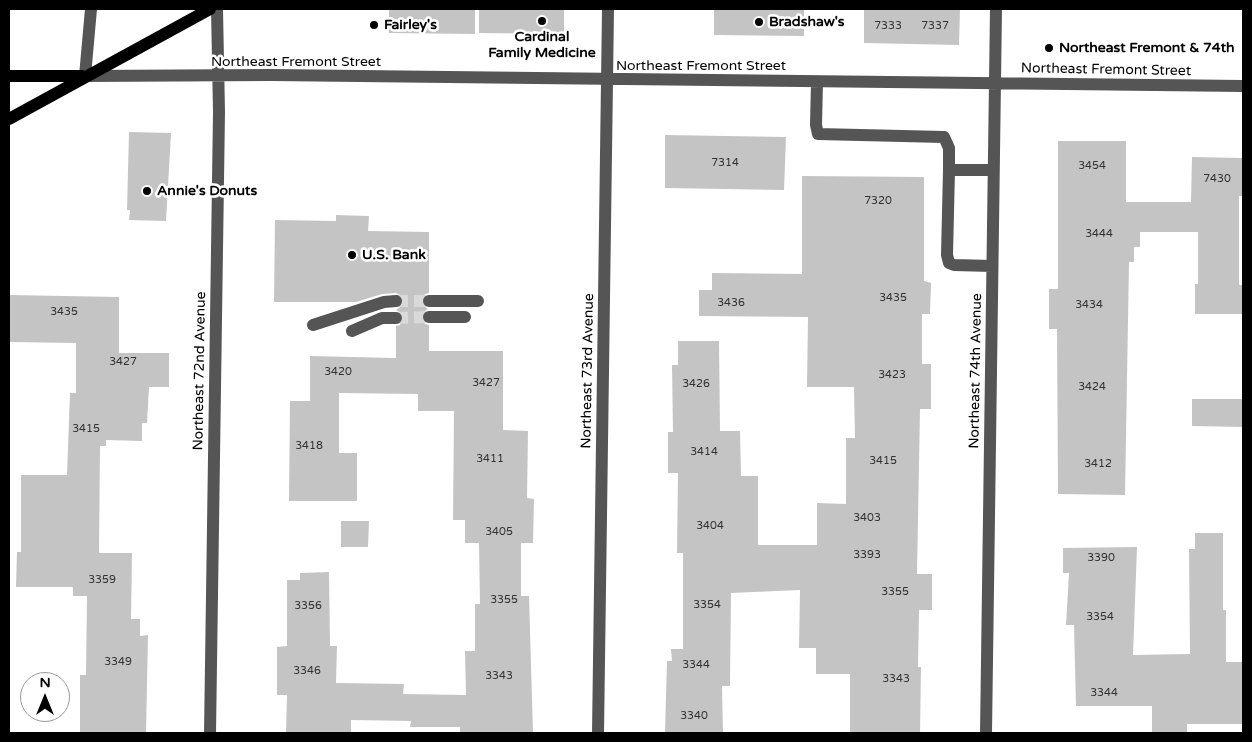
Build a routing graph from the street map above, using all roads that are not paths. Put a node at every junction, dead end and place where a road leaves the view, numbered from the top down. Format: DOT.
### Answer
graph roads {
  1 [pos="91,9"];
  2 [pos="210,9"];
  3 [pos="217,9"];
  4 [pos="608,9"];
  5 [pos="996,9"];
  6 [pos="9,76"];
  7 [pos="85,76"];
  8 [pos="219,76"];
  9 [pos="607,81"];
  10 [pos="817,82"];
  11 [pos="994,84"];
  12 [pos="1243,86"];
  13 [pos="9,119"];
  14 [pos="949,170"];
  15 [pos="994,170"];
  16 [pos="992,266"];
  17 [pos="396,301"];
  18 [pos="429,301"];
  19 [pos="478,301"];
  20 [pos="429,317"];
  21 [pos="465,317"];
  22 [pos="396,318"];
  23 [pos="313,325"];
  24 [pos="352,331"];
  25 [pos="210,733"];
  26 [pos="598,733"];
  27 [pos="986,733"];
  1 -- 7 [label="street"];
  2 -- 7 [label="main road"];
  3 -- 8 [label="street, Northeast 72nd Avenue"];
  4 -- 9 [label="street, Northeast 73rd Avenue"];
  5 -- 11 [label="street, Northeast 74th Avenue"];
  6 -- 7 [label="main road, Northeast Fremont Street"];
  7 -- 8 [label="street, Northeast Fremont Street"];
  7 -- 13 [label="main road"];
  8 -- 9 [label="street, Northeast Fremont Street"];
  8 -- 25 [label="street, Northeast 72nd Avenue"];
  9 -- 10 [label="street, Northeast Fremont Street"];
  9 -- 26 [label="street, Northeast 73rd Avenue"];
  10 -- 11 [label="street, Northeast Fremont Street"];
  10 -- 14 [label="street"];
  11 -- 12 [label="street, Northeast Fremont Street"];
  11 -- 15 [label="street, Northeast 74th Avenue"];
  14 -- 15 [label="street"];
  14 -- 16 [label="street"];
  15 -- 16 [label="street, Northeast 74th Avenue"];
  16 -- 27 [label="street, Northeast 74th Avenue"];
  17 -- 23 [label="street"];
  18 -- 19 [label="street"];
  20 -- 21 [label="street"];
  22 -- 24 [label="street"];
}
